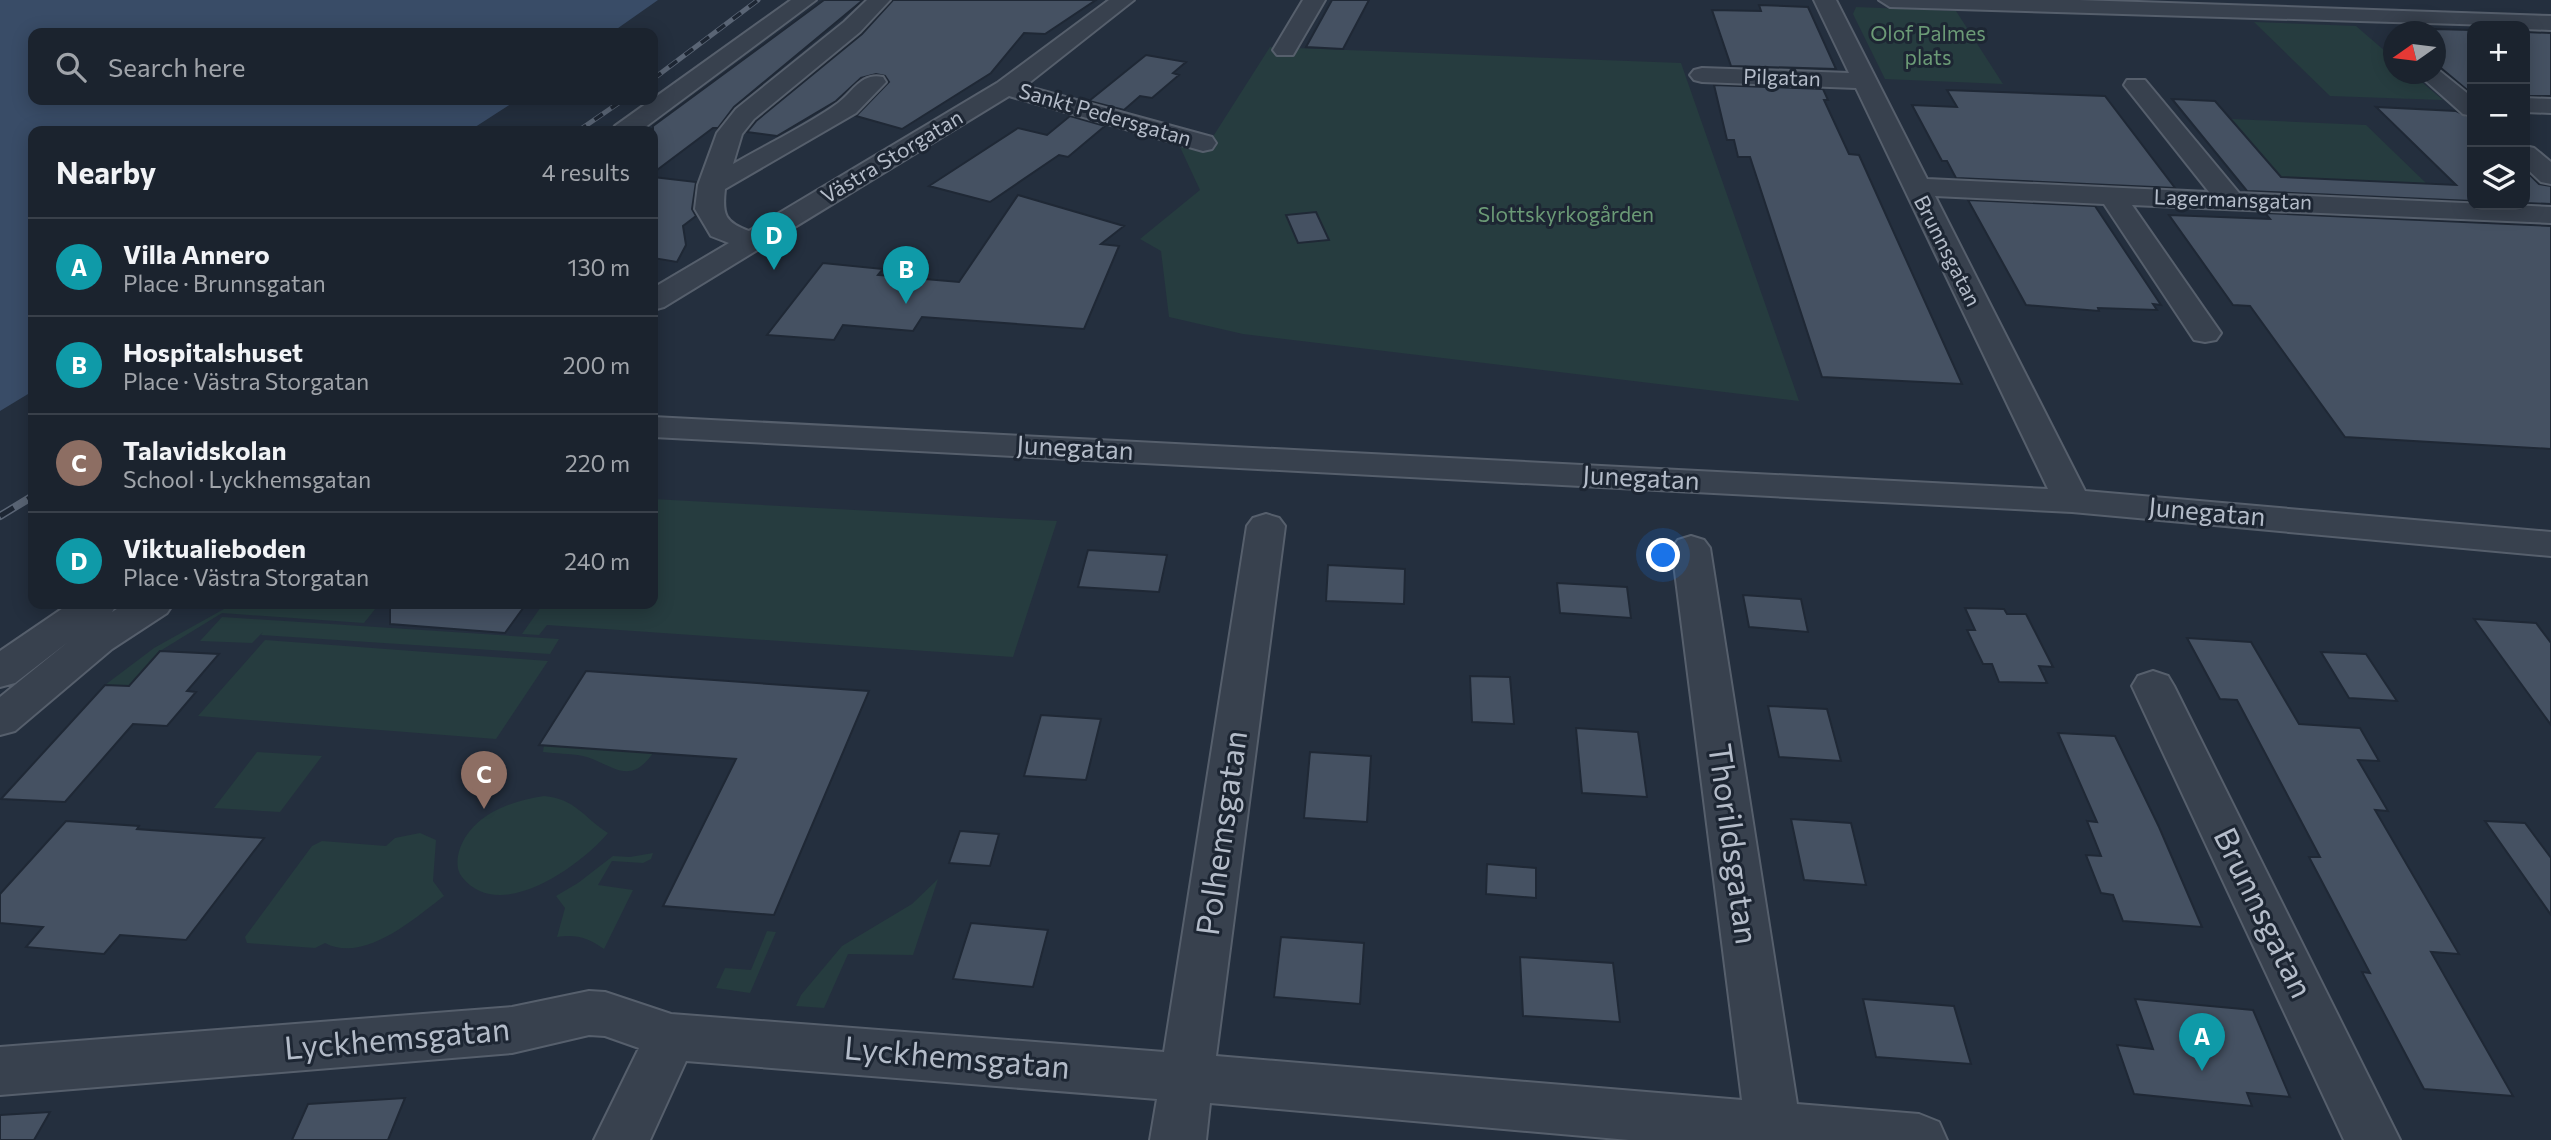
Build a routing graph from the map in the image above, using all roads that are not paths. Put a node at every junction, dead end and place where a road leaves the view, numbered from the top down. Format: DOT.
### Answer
graph roads {
  1 [pos="805,0"];
  2 [pos="879,0"];
  3 [pos="1123,0"];
  4 [pos="1314,0"];
  5 [pos="1825,0"];
  6 [pos="1890,0"];
  7 [pos="2343,0"];
  8 [pos="2068,3"];
  9 [pos="2362,16"];
  10 [pos="2551,23"];
  11 [pos="2383,34"];
  12 [pos="1285,50"];
  13 [pos="1702,75"];
  14 [pos="1863,81"];
  15 [pos="874,82"];
  16 [pos="2443,84"];
  17 [pos="2136,85"];
  18 [pos="1006,88"];
  19 [pos="2467,103"];
  20 [pos="2530,105"];
  21 [pos="2551,106"];
  22 [pos="631,126"];
  23 [pos="1203,143"];
  24 [pos="2530,158"];
  25 [pos="2551,176"];
  26 [pos="712,185"];
  27 [pos="1915,187"];
  28 [pos="2112,195"];
  29 [pos="2229,199"];
  30 [pos="2551,215"];
  31 [pos="753,242"];
  32 [pos="658,298"];
  33 [pos="2205,333"];
  34 [pos="658,427"];
  35 [pos="730,432"];
  36 [pos="658,447"];
  37 [pos="2072,500"];
  38 [pos="1266,526"];
  39 [pos="2551,544"];
  40 [pos="1691,548"];
  41 [pos="89,609"];
  42 [pos="145,609"];
  43 [pos="0,673"];
  44 [pos="2153,686"];
  45 [pos="0,720"];
  46 [pos="671,1037"];
  47 [pos="0,1071"];
  48 [pos="1188,1077"];
  49 [pos="1774,1134"];
  50 [pos="622,1140"];
  51 [pos="1178,1140"];
  52 [pos="1919,1140"];
  53 [pos="2372,1140"];
  1 -- 22 [label="street"];
  2 -- 26 [label="street"];
  3 -- 18 [label="street, Västra Storgatan"];
  4 -- 12 [label="street"];
  5 -- 14 [label="street, Brunnsgatan"];
  6 -- 8 [label="street"];
  7 -- 9 [label="street"];
  8 -- 9 [label="street"];
  9 -- 10 [label="street"];
  9 -- 11 [label="street"];
  13 -- 14 [label="street, Pilgatan"];
  14 -- 27 [label="street, Brunnsgatan"];
  15 -- 26 [label="street"];
  16 -- 19 [label="street"];
  17 -- 29 [label="street"];
  18 -- 23 [label="street, Sankt Pedersgatan"];
  18 -- 31 [label="street, Västra Storgatan"];
  20 -- 21 [label="street"];
  24 -- 25 [label="street"];
  26 -- 31 [label="street"];
  27 -- 28 [label="street, Lagermansgatan"];
  27 -- 37 [label="street, Brunnsgatan"];
  28 -- 29 [label="street, Lagermansgatan"];
  28 -- 33 [label="street"];
  29 -- 30 [label="street, Lagermansgatan"];
  31 -- 32 [label="street, Västra Storgatan"];
  34 -- 35 [label="street, Junegatan"];
  35 -- 36 [label="street, Junegatan"];
  35 -- 37 [label="street, Junegatan"];
  37 -- 39 [label="street, Junegatan"];
  38 -- 48 [label="street, Polhemsgatan"];
  40 -- 49 [label="street, Thorildsgatan"];
  41 -- 43 [label="street"];
  42 -- 45 [label="street"];
  44 -- 53 [label="street, Brunnsgatan"];
  46 -- 47 [label="street, Lyckhemsgatan"];
  46 -- 48 [label="street, Lyckhemsgatan"];
  46 -- 50 [label="street"];
  48 -- 49 [label="street, Lyckhemsgatan"];
  48 -- 51 [label="street, Polhemsgatan"];
  49 -- 52 [label="street, Lyckhemsgatan"];
}
